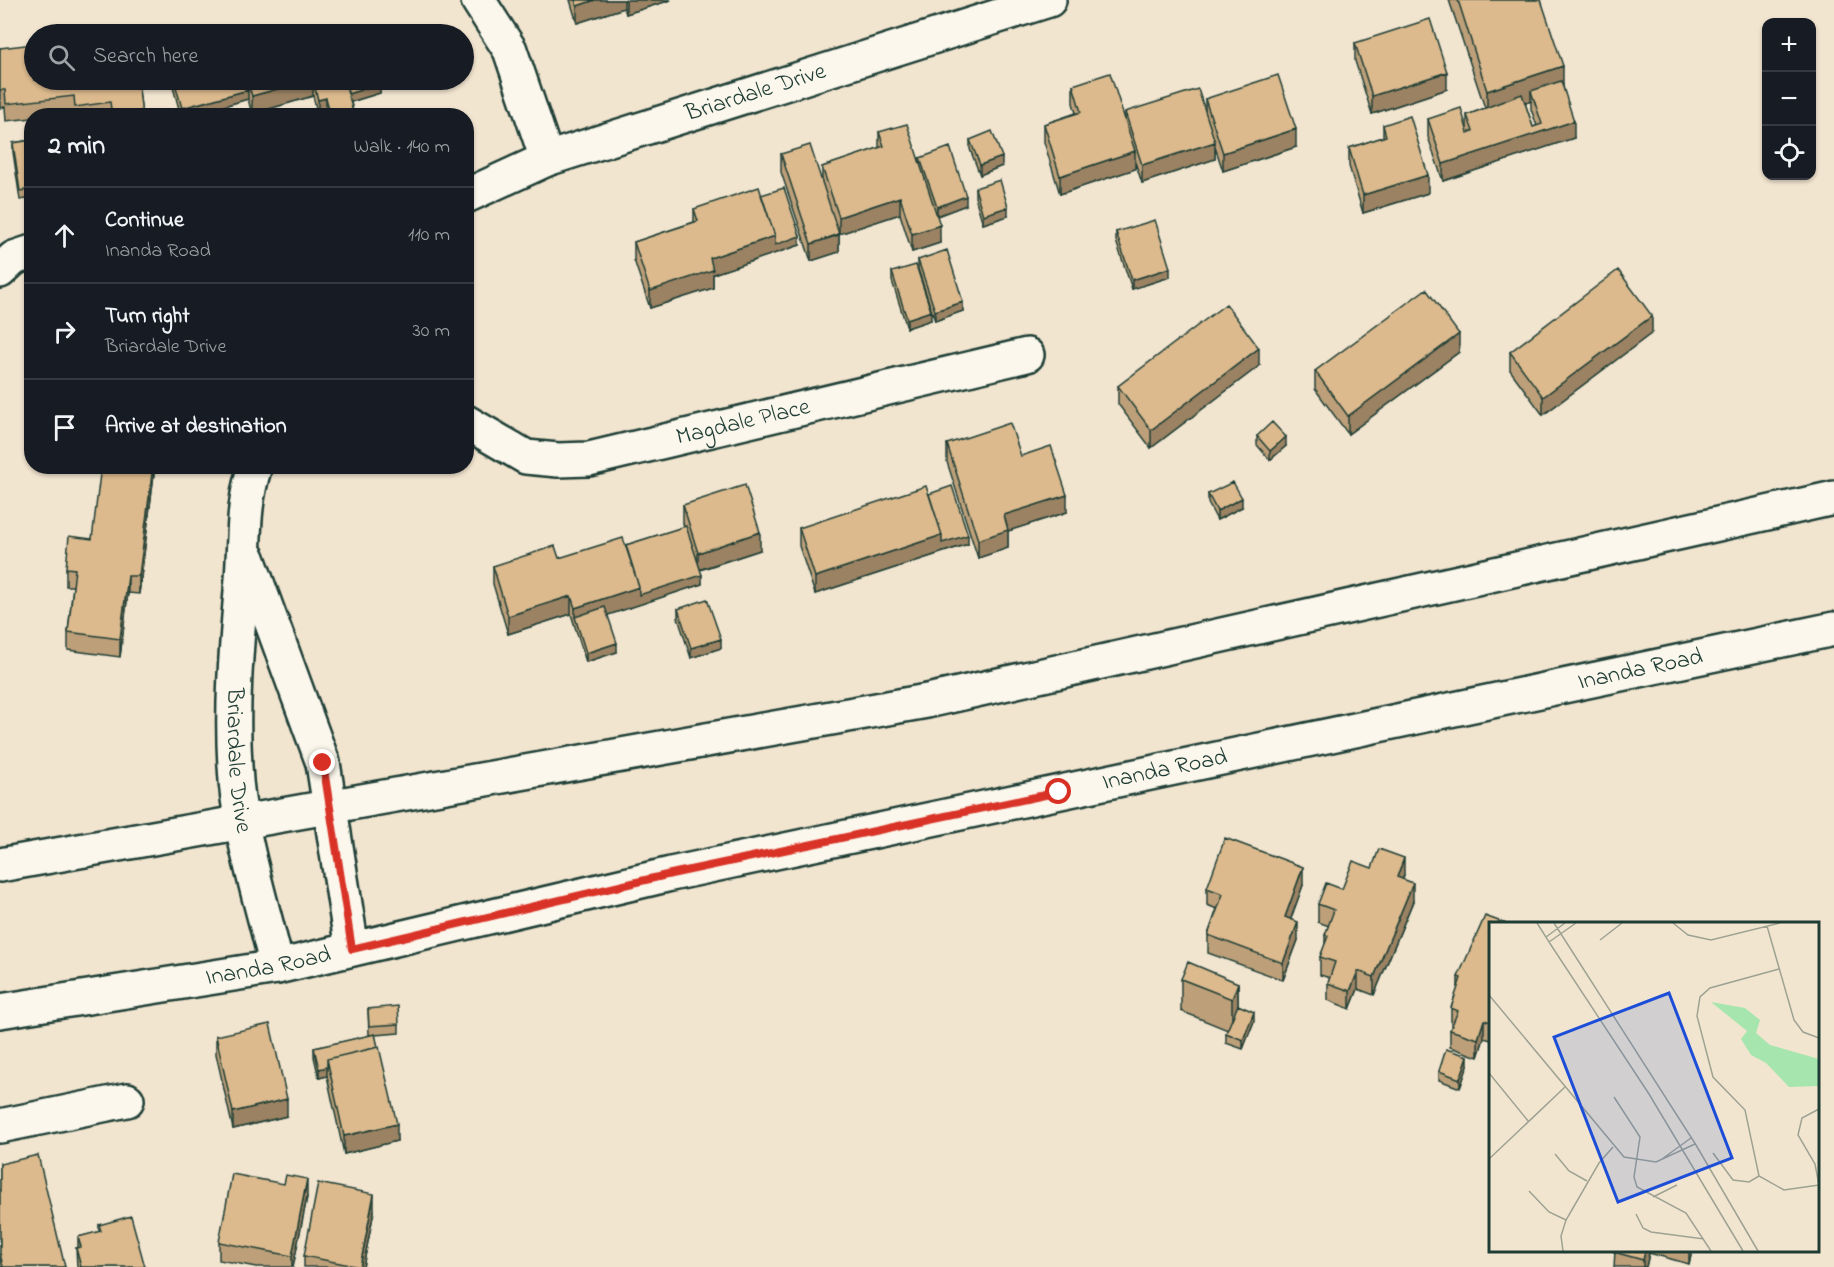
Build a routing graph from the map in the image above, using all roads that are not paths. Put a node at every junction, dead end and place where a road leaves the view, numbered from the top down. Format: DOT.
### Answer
graph roads {
  1 [pos="478,0"];
  2 [pos="1048,0"];
  3 [pos="547,159"];
  4 [pos="474,192"];
  5 [pos="24,255"];
  6 [pos="0,271"];
  7 [pos="1026,355"];
  8 [pos="474,427"];
  9 [pos="253,474"];
  10 [pos="1834,498"];
  11 [pos="244,548"];
  12 [pos="1834,629"];
  13 [pos="331,807"];
  14 [pos="243,822"];
  15 [pos="0,865"];
  16 [pos="352,949"];
  17 [pos="277,967"];
  18 [pos="0,1011"];
  19 [pos="128,1100"];
  20 [pos="0,1126"];
  1 -- 3 [label="main road"];
  2 -- 3 [label="main road, Briardale Drive"];
  3 -- 4 [label="main road, Briardale Drive"];
  5 -- 6 [label="main road"];
  7 -- 8 [label="main road, Magdale Place"];
  9 -- 11 [label="main road, Briardale Drive"];
  10 -- 13 [label="main road"];
  11 -- 13 [label="main road, Briardale Drive"];
  11 -- 14 [label="main road, Briardale Drive"];
  12 -- 16 [label="main road, Inanda Road"];
  13 -- 14 [label="main road"];
  13 -- 16 [label="main road, Briardale Drive"];
  14 -- 15 [label="main road"];
  14 -- 17 [label="main road, Briardale Drive"];
  16 -- 17 [label="main road, Inanda Road"];
  17 -- 18 [label="main road, Inanda Road"];
  19 -- 20 [label="main road"];
}
